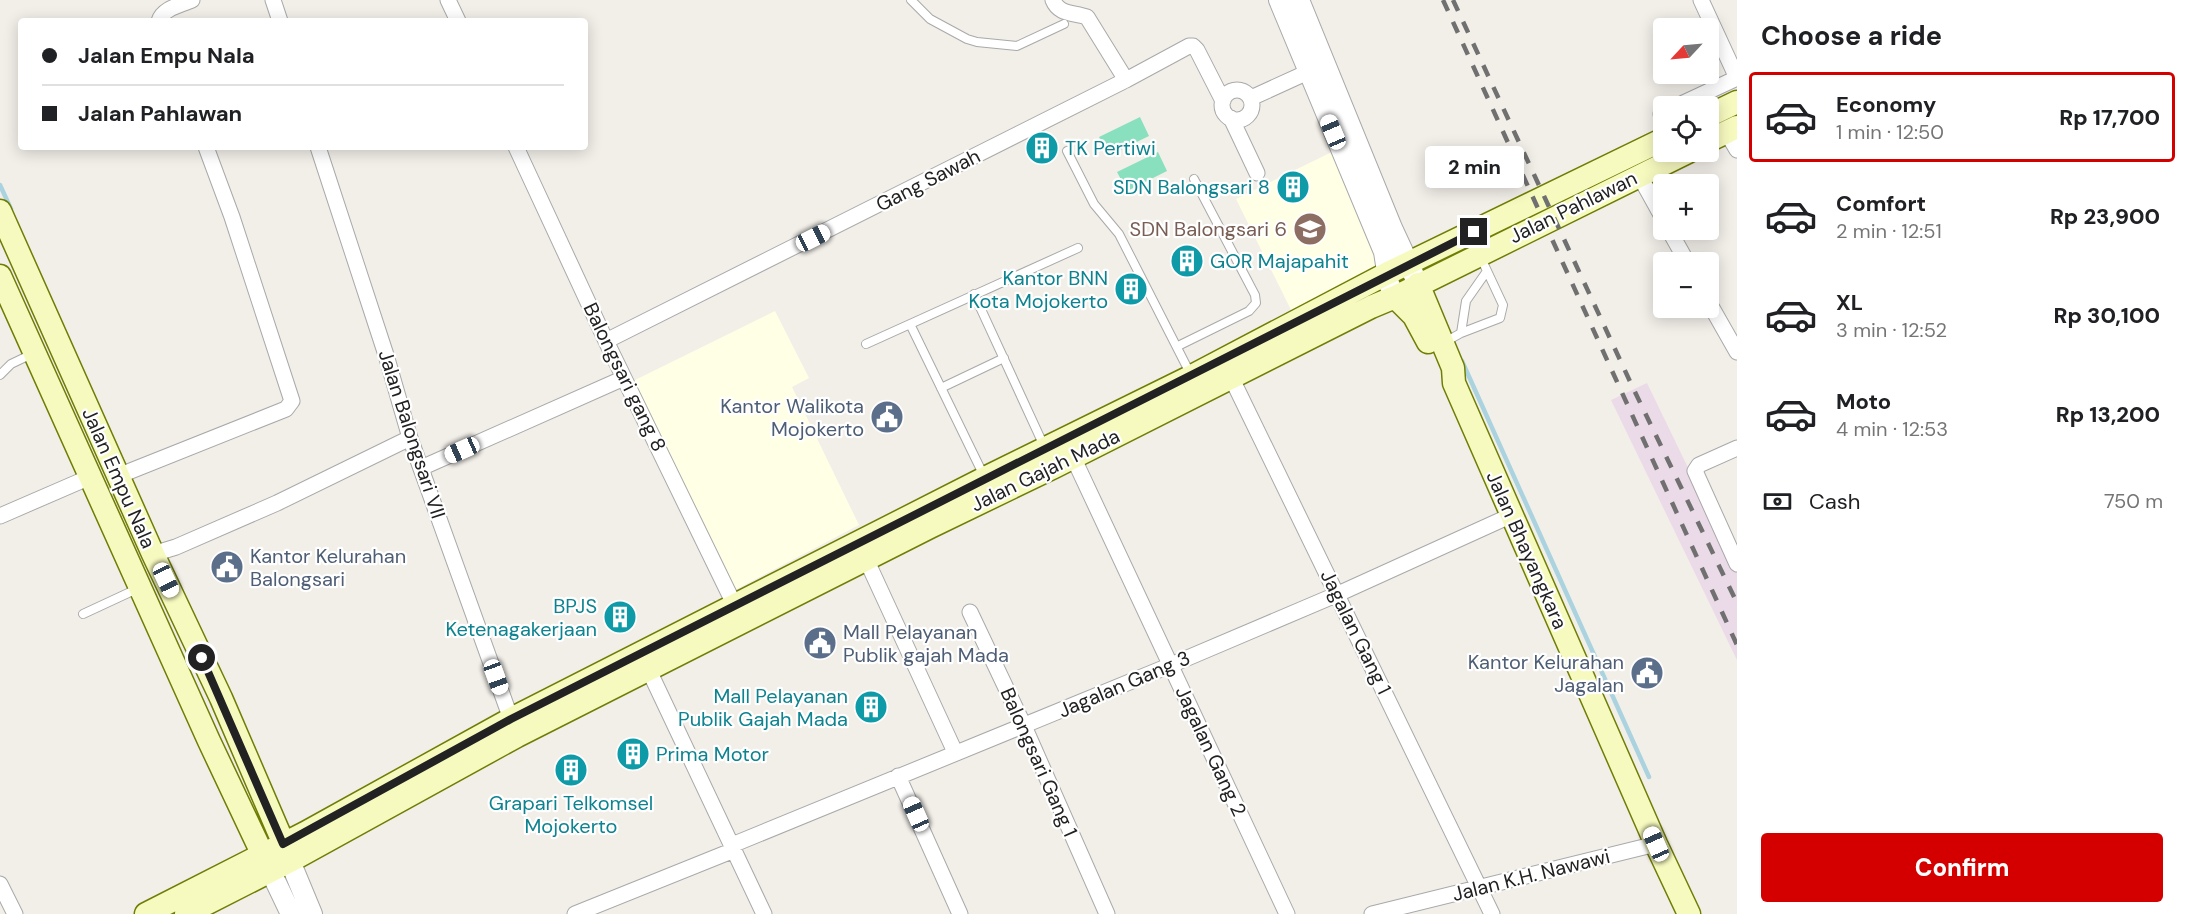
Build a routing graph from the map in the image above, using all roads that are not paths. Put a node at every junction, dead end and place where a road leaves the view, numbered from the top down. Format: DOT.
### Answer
graph roads {
  1 [pos="192,0"];
  2 [pos="273,0"];
  3 [pos="448,0"];
  4 [pos="911,0"];
  5 [pos="1053,0"];
  6 [pos="1701,0"];
  7 [pos="1291,5"];
  8 [pos="162,10"];
  9 [pos="279,18"];
  10 [pos="457,18"];
  11 [pos="1064,24"];
  12 [pos="1308,72"];
  13 [pos="1737,78"];
  14 [pos="1126,80"];
  15 [pos="1698,96"];
  16 [pos="1251,99"];
  17 [pos="1223,100"];
  18 [pos="1737,102"];
  19 [pos="1719,111"];
  20 [pos="1231,118"];
  21 [pos="1653,145"];
  22 [pos="207,150"];
  23 [pos="319,150"];
  24 [pos="517,150"];
  25 [pos="1066,152"];
  26 [pos="1667,162"];
  27 [pos="1257,173"];
  28 [pos="1639,175"];
  29 [pos="1194,179"];
  30 [pos="1567,199"];
  31 [pos="1653,200"];
  32 [pos="0,212"];
  33 [pos="1078,248"];
  34 [pos="1483,262"];
  35 [pos="1409,263"];
  36 [pos="1388,273"];
  37 [pos="0,276"];
  38 [pos="1418,284"];
  39 [pos="974,294"];
  40 [pos="1395,297"];
  41 [pos="1718,318"];
  42 [pos="910,324"];
  43 [pos="1452,338"];
  44 [pos="606,341"];
  45 [pos="866,344"];
  46 [pos="1178,346"];
  47 [pos="1737,352"];
  48 [pos="34,353"];
  49 [pos="1004,358"];
  50 [pos="0,375"];
  51 [pos="1192,376"];
  52 [pos="1232,377"];
  53 [pos="624,378"];
  54 [pos="1454,383"];
  55 [pos="941,388"];
  56 [pos="85,402"];
  57 [pos="60,412"];
  58 [pos="410,438"];
  59 [pos="1737,448"];
  60 [pos="1057,458"];
  61 [pos="421,468"];
  62 [pos="121,474"];
  63 [pos="90,477"];
  64 [pos="990,487"];
  65 [pos="1512,515"];
  66 [pos="0,516"];
  67 [pos="153,554"];
  68 [pos="866,559"];
  69 [pos="1737,564"];
  70 [pos="140,588"];
  71 [pos="1338,594"];
  72 [pos="750,605"];
  73 [pos="970,612"];
  74 [pos="83,614"];
  75 [pos="645,662"];
  76 [pos="1171,665"];
  77 [pos="511,719"];
  78 [pos="1024,726"];
  79 [pos="956,752"];
  80 [pos="898,776"];
  81 [pos="1656,844"];
  82 [pos="733,847"];
  83 [pos="277,857"];
  84 [pos="0,884"];
  85 [pos="1480,887"];
  86 [pos="15,914"];
  87 [pos="146,914"];
  88 [pos="186,914"];
  89 [pos="291,914"];
  90 [pos="312,914"];
  91 [pos="575,914"];
  92 [pos="764,914"];
  93 [pos="960,914"];
  94 [pos="1107,914"];
  95 [pos="1287,914"];
  96 [pos="1372,914"];
  97 [pos="1492,914"];
  98 [pos="1689,914"];
  1 -- 8 [label="street"];
  2 -- 9 [label="street"];
  3 -- 10 [label="street"];
  4 -- 11 [label="lane"];
  5 -- 14 [label="street"];
  6 -- 13 [label="street"];
  7 -- 12 [label="street"];
  7 -- 35 [label="street, Jalan Bhayangkara"];
  12 -- 16 [label="street"];
  12 -- 36 [label="street"];
  13 -- 15 [label="street"];
  14 -- 17 [label="street, Gang Sawah"];
  14 -- 44 [label="street, Gang Sawah"];
  16 -- 17 [label="street"];
  16 -- 20 [label="street"];
  17 -- 20 [label="street"];
  18 -- 19 [label="main road"];
  20 -- 27 [label="street"];
  21 -- 30 [label="main road, Jalan Pahlawan"];
  22 -- 62 [label="street"];
  23 -- 58 [label="street, Jalan Balongsari VII"];
  24 -- 44 [label="street, Balongsari gang 8"];
  25 -- 46 [label="lane"];
  26 -- 28 [label="main road, Jalan Pahlawan"];
  28 -- 30 [label="main road, Jalan Pahlawan"];
  28 -- 31 [label="street"];
  29 -- 46 [label="lane"];
  30 -- 34 [label="main road, Jalan Pahlawan"];
  30 -- 35 [label="main road, Jalan Pahlawan"];
  32 -- 56 [label="main road, Jalan Empu Nala"];
  33 -- 39 [label="lane"];
  34 -- 38 [label="main road, Jalan Pahlawan"];
  34 -- 43 [label="lane"];
  34 -- 43 [label="lane"];
  35 -- 36 [label="main road, Jalan Pahlawan"];
  35 -- 38 [label="street, Jalan Bhayangkara"];
  36 -- 40 [label="street"];
  36 -- 51 [label="main road, Jalan Gajah Mada"];
  37 -- 48 [label="main road, Jalan Empu Nala"];
  38 -- 40 [label="main road, Jalan Pahlawan"];
  38 -- 43 [label="main road, Jalan Bhayangkara"];
  39 -- 42 [label="lane"];
  39 -- 49 [label="lane"];
  40 -- 52 [label="main road, Jalan Gajah Mada"];
  40 -- 54 [label="main road, Jalan Bhayangkara"];
  41 -- 47 [label="street"];
  42 -- 45 [label="lane"];
  42 -- 55 [label="lane"];
  43 -- 54 [label="main road, Jalan Bhayangkara"];
  44 -- 53 [label="street, Balongsari gang 8"];
  46 -- 51 [label="lane"];
  48 -- 50 [label="lane"];
  48 -- 57 [label="main road, Jalan Empu Nala"];
  49 -- 55 [label="lane"];
  49 -- 60 [label="lane"];
  51 -- 60 [label="main road, Jalan Gajah Mada"];
  52 -- 60 [label="main road, Jalan Gajah Mada"];
  52 -- 71 [label="street, Jagalan Gang 1"];
  53 -- 61 [label="street"];
  53 -- 72 [label="street, Balongsari gang 8"];
  54 -- 65 [label="main road, Jalan Bhayangkara"];
  55 -- 64 [label="lane"];
  56 -- 57 [label="main road"];
  56 -- 62 [label="main road, Jalan Empu Nala"];
  57 -- 63 [label="main road, Jalan Empu Nala"];
  58 -- 61 [label="street, Jalan Balongsari VII"];
  58 -- 67 [label="street"];
  59 -- 69 [label="street"];
  60 -- 64 [label="main road, Jalan Gajah Mada"];
  60 -- 76 [label="street, Jagalan Gang 2"];
  61 -- 77 [label="street, Jalan Balongsari VII"];
  62 -- 67 [label="main road, Jalan Empu Nala"];
  63 -- 66 [label="street"];
  63 -- 70 [label="main road, Jalan Empu Nala"];
  64 -- 68 [label="main road, Jalan Gajah Mada"];
  64 -- 72 [label="main road, Jalan Gajah Mada"];
  65 -- 71 [label="street, Jagalan Gang 3"];
  65 -- 81 [label="main road, Jalan Bhayangkara"];
  67 -- 83 [label="main road, Jalan Empu Nala"];
  68 -- 72 [label="main road, Jalan Gajah Mada"];
  68 -- 79 [label="street"];
  70 -- 74 [label="lane"];
  70 -- 83 [label="main road, Jalan Empu Nala"];
  71 -- 76 [label="street, Jagalan Gang 3"];
  71 -- 85 [label="street, Jagalan Gang 1"];
  72 -- 75 [label="main road, Jalan Gajah Mada"];
  73 -- 78 [label="street, Balongsari Gang 1"];
  75 -- 77 [label="main road, Jalan Gajah Mada"];
  75 -- 82 [label="street"];
  75 -- 83 [label="main road, Jalan Gajah Mada"];
  76 -- 78 [label="street, Jagalan Gang 3"];
  76 -- 95 [label="street, Jagalan Gang 2"];
  77 -- 83 [label="main road, Jalan Gajah Mada"];
  78 -- 79 [label="street, Jagalan Gang 3"];
  78 -- 94 [label="street, Balongsari Gang 1"];
  79 -- 80 [label="street, Jagalan Gang 3"];
  80 -- 82 [label="street, Jagalan Gang 3"];
  80 -- 93 [label="street"];
  81 -- 85 [label="street, Jalan K.H. Nawawi"];
  81 -- 98 [label="main road, Jalan Bhayangkara"];
  82 -- 91 [label="street, Jagalan Gang 3"];
  82 -- 92 [label="street"];
  83 -- 87 [label="main road, Jalan Gajah Mada"];
  83 -- 88 [label="main road, Jalan Gajah Mada"];
  83 -- 89 [label="street"];
  83 -- 90 [label="street"];
  84 -- 86 [label="street"];
  85 -- 96 [label="street, Jalan K.H. Nawawi"];
  85 -- 97 [label="street, Jagalan Gang 1"];
}
